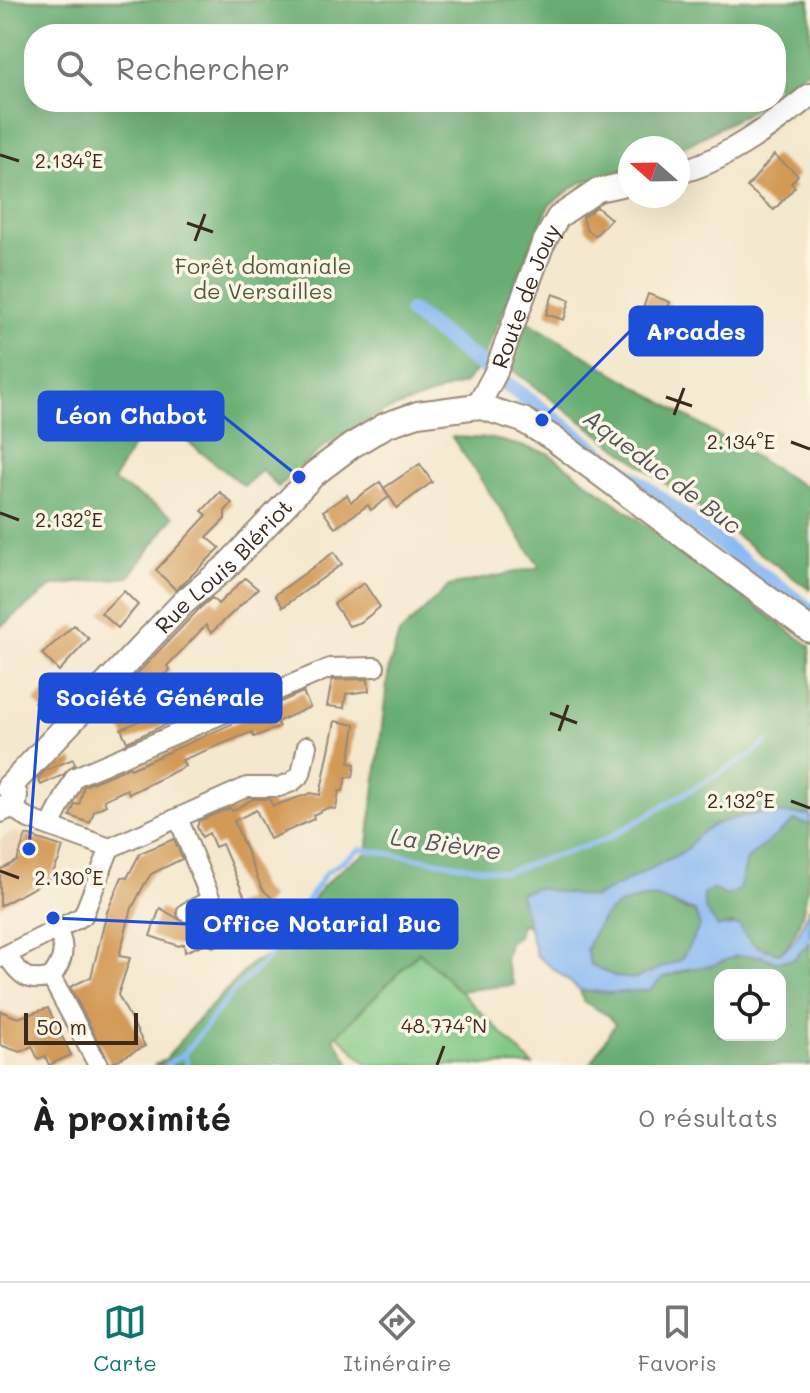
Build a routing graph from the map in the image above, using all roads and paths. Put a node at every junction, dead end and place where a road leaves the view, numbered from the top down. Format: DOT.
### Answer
graph roads {
  1 [pos="810,95"];
  2 [pos="690,170"];
  3 [pos="618,186"];
  4 [pos="478,406"];
  5 [pos="810,630"];
  6 [pos="375,667"];
  7 [pos="307,746"];
  8 [pos="5,798"];
  9 [pos="179,820"];
  10 [pos="50,826"];
  11 [pos="110,848"];
  12 [pos="187,912"];
  13 [pos="57,930"];
  14 [pos="4,957"];
  15 [pos="51,977"];
  16 [pos="98,1065"];
  1 -- 2 [label="street"];
  3 -- 4 [label="street, Route de Jouy"];
  4 -- 5 [label="main road"];
  4 -- 8 [label="main road, Rue Louis Blériot"];
  6 -- 10 [label="street"];
  7 -- 9 [label="street"];
  8 -- 10 [label="street"];
  9 -- 11 [label="street"];
  9 -- 12 [label="street"];
  10 -- 11 [label="street"];
  11 -- 13 [label="street"];
  13 -- 14 [label="street"];
  13 -- 15 [label="street"];
  14 -- 15 [label="street"];
  15 -- 16 [label="street"];
}
